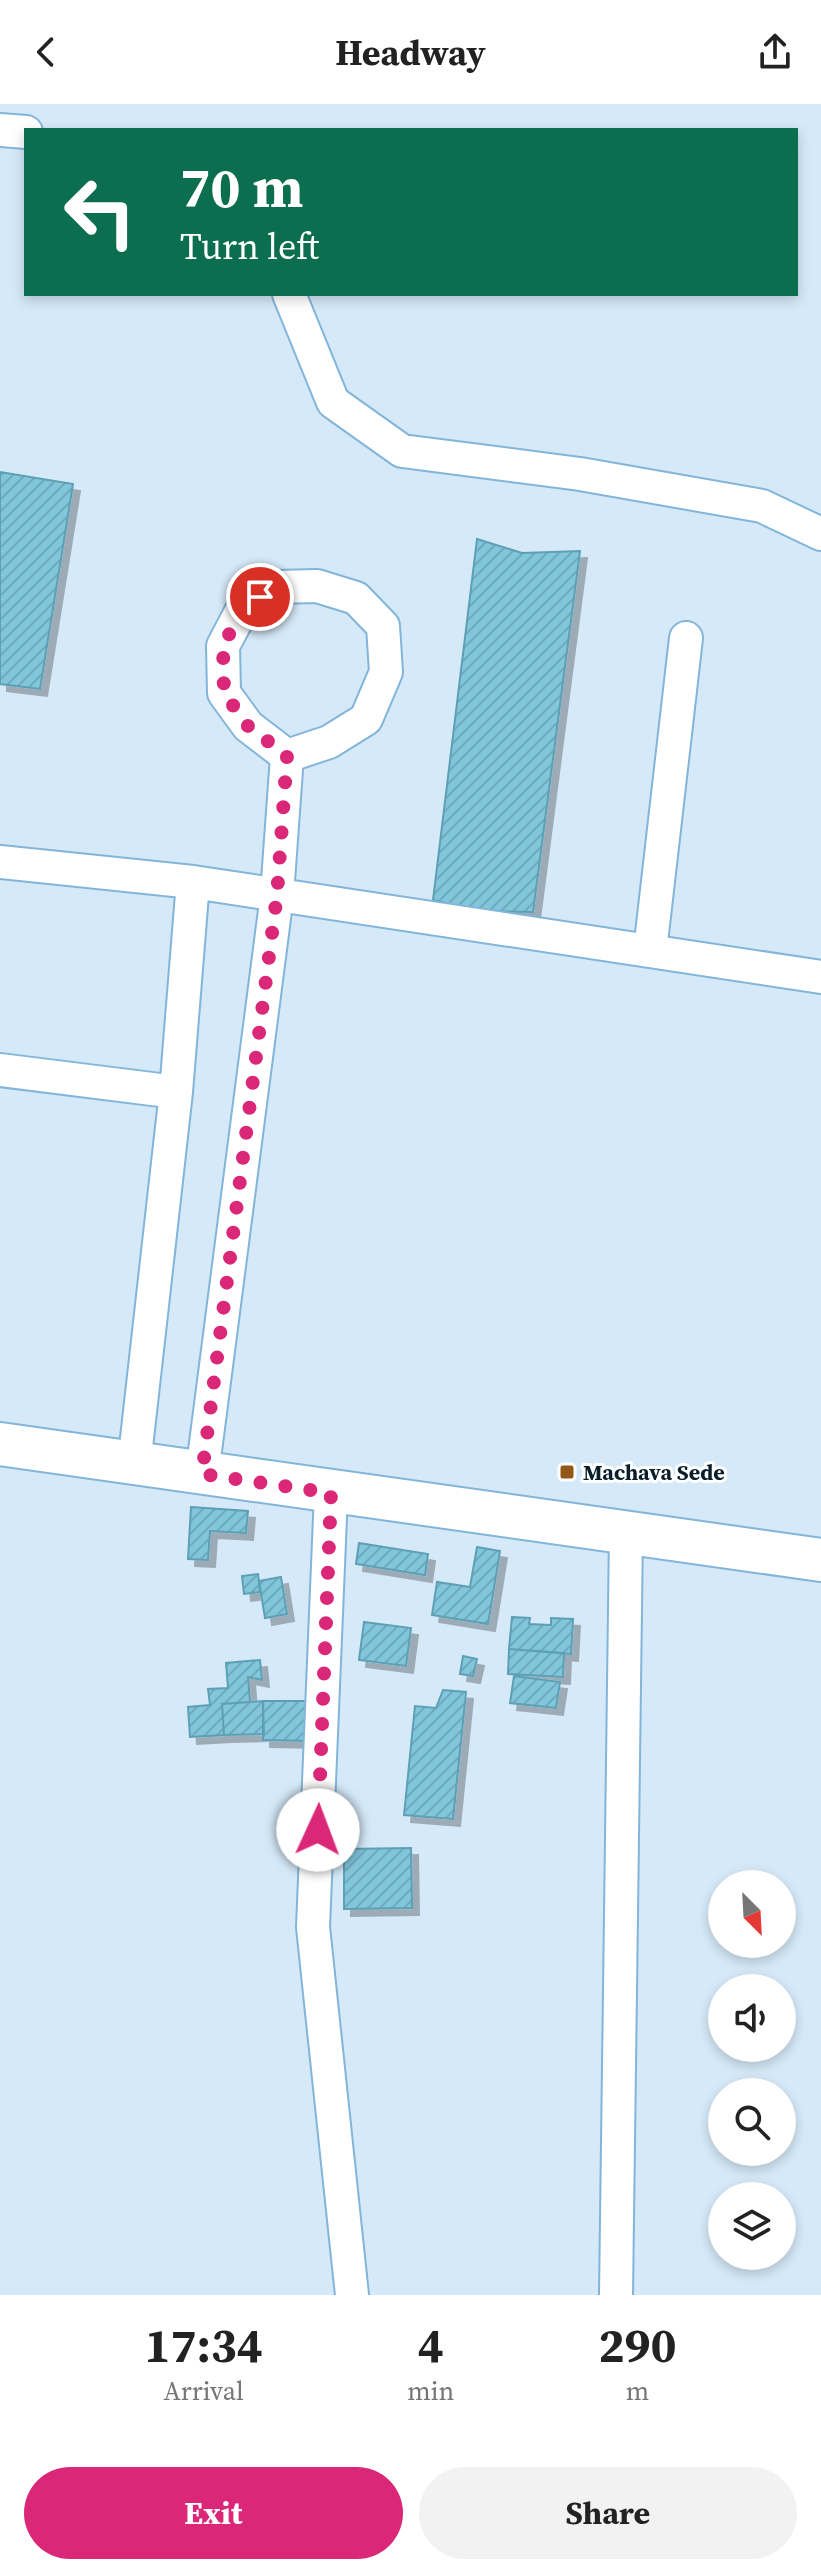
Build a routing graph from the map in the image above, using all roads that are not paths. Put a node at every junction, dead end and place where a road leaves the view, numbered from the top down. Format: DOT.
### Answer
graph roads {
  1 [pos="0,130"];
  2 [pos="24,132"];
  3 [pos="290,296"];
  4 [pos="821,534"];
  5 [pos="686,638"];
  6 [pos="287,756"];
  7 [pos="0,862"];
  8 [pos="193,882"];
  9 [pos="277,895"];
  10 [pos="650,951"];
  11 [pos="821,977"];
  12 [pos="0,1070"];
  13 [pos="176,1092"];
  14 [pos="0,1444"];
  15 [pos="134,1465"];
  16 [pos="202,1474"];
  17 [pos="331,1493"];
  18 [pos="626,1533"];
  19 [pos="821,1560"];
  20 [pos="352,2295"];
  21 [pos="616,2295"];
  1 -- 2 [label="street"];
  3 -- 4 [label="street"];
  5 -- 10 [label="street"];
  6 -- 6 [label="street"];
  6 -- 9 [label="street"];
  7 -- 8 [label="street"];
  8 -- 9 [label="street"];
  8 -- 13 [label="street"];
  9 -- 10 [label="street"];
  9 -- 16 [label="street"];
  10 -- 11 [label="street"];
  12 -- 13 [label="street"];
  13 -- 15 [label="street"];
  14 -- 15 [label="main road"];
  15 -- 16 [label="main road"];
  16 -- 17 [label="main road"];
  17 -- 18 [label="main road"];
  17 -- 20 [label="street"];
  18 -- 19 [label="main road"];
  18 -- 21 [label="street"];
}
